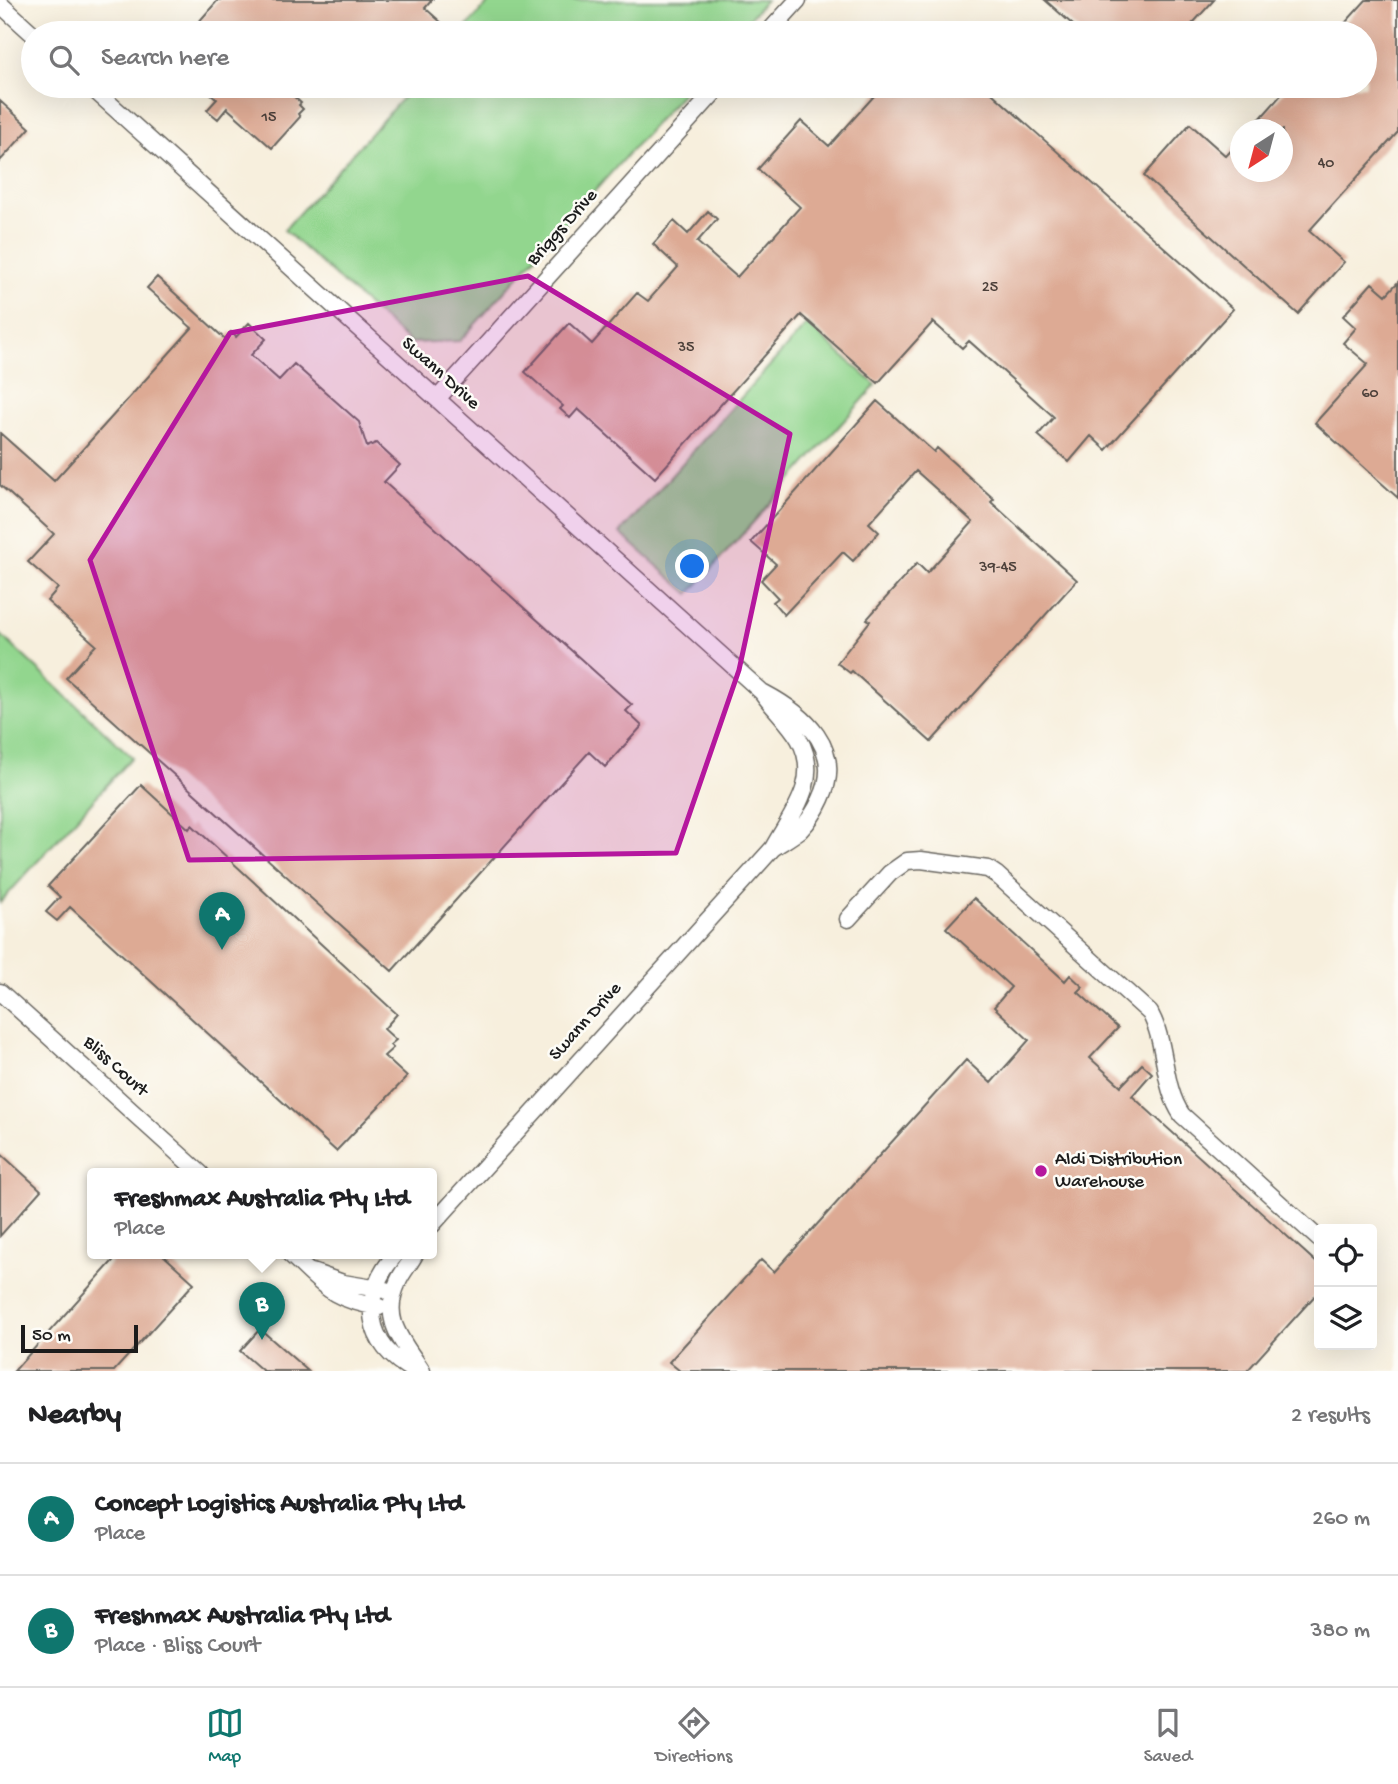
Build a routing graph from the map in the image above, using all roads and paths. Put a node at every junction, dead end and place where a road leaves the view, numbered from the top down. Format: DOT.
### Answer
graph roads {
  1 [pos="798,0"];
  2 [pos="0,4"];
  3 [pos="779,21"];
  4 [pos="21,23"];
  5 [pos="103,98"];
  6 [pos="709,98"];
  7 [pos="437,399"];
  8 [pos="848,919"];
  9 [pos="0,992"];
  10 [pos="194,1168"];
  11 [pos="437,1219"];
  12 [pos="1314,1234"];
  13 [pos="296,1259"];
  14 [pos="392,1259"];
  15 [pos="412,1259"];
  16 [pos="309,1271"];
  17 [pos="375,1289"];
  18 [pos="394,1292"];
  19 [pos="371,1306"];
  20 [pos="391,1310"];
  21 [pos="415,1371"];
  22 [pos="422,1371"];
  1 -- 3 [label="street"];
  2 -- 4 [label="street"];
  5 -- 7 [label="street, Swann Drive"];
  6 -- 7 [label="street, Briggs Drive"];
  7 -- 11 [label="street, Swann Drive"];
  8 -- 12 [label="street"];
  9 -- 10 [label="street, Bliss Court"];
  13 -- 16 [label="street"];
  14 -- 17 [label="street"];
  15 -- 18 [label="street"];
  16 -- 17 [label="street"];
  16 -- 19 [label="street"];
  17 -- 18 [label="street"];
  17 -- 19 [label="street"];
  18 -- 20 [label="street"];
  19 -- 20 [label="street"];
  19 -- 21 [label="street"];
  20 -- 22 [label="street"];
}
